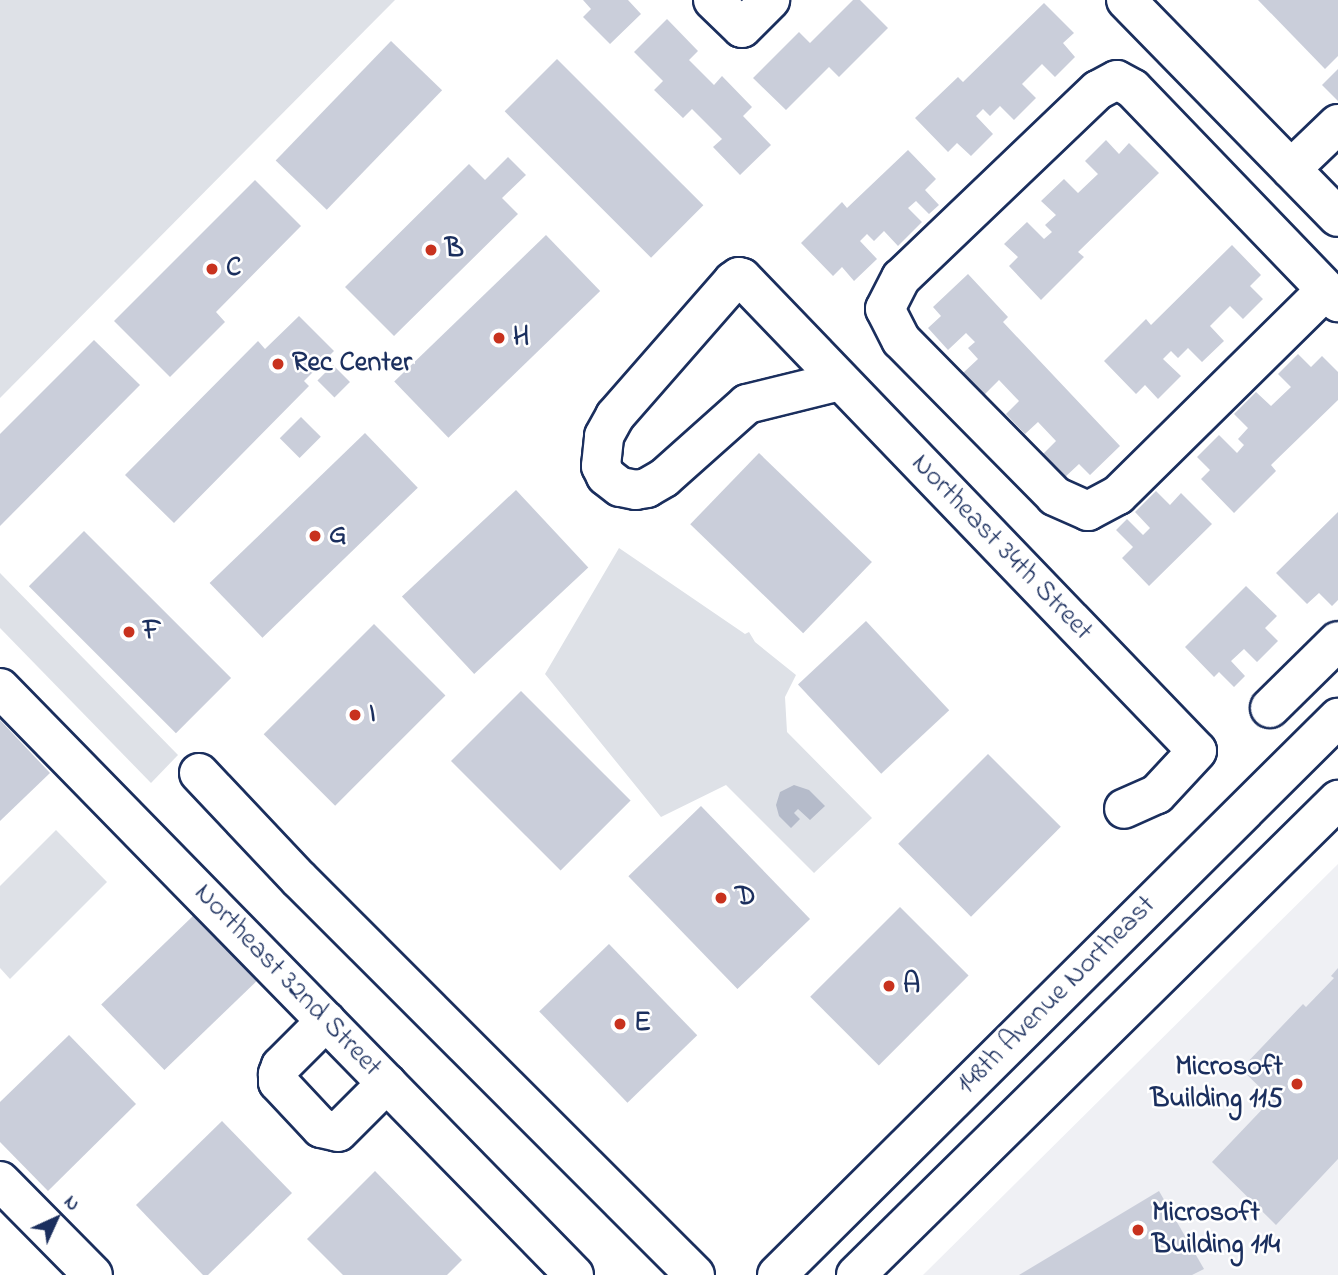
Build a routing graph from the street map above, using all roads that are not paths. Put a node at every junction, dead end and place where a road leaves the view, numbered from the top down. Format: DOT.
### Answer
graph roads {
  1 [pos="713,0"];
  2 [pos="770,0"];
  3 [pos="1126,0"];
  4 [pos="1338,124"];
  5 [pos="1280,158"];
  6 [pos="1230,190"];
  7 [pos="1338,217"];
  8 [pos="1332,296"];
  9 [pos="840,381"];
  10 [pos="1338,641"];
  11 [pos="0,688"];
  12 [pos="1270,708"];
  13 [pos="1338,718"];
  14 [pos="198,773"];
  15 [pos="1338,800"];
  16 [pos="1124,809"];
  17 [pos="326,1021"];
  18 [pos="387,1083"];
  19 [pos="0,1181"];
  20 [pos="93,1275"];
  21 [pos="574,1275"];
  22 [pos="695,1275"];
  23 [pos="777,1275"];
  24 [pos="856,1275"];
  1 -- 2 [label="street"];
  3 -- 5 [label="street"];
  4 -- 5 [label="street"];
  5 -- 6 [label="street"];
  5 -- 7 [label="street"];
  6 -- 8 [label="street"];
  6 -- 8 [label="street"];
  9 -- 9 [label="street, Northeast 34th Street"];
  9 -- 16 [label="street, Northeast 34th Street"];
  10 -- 12 [label="street"];
  11 -- 17 [label="street, Northeast 32nd Street"];
  13 -- 23 [label="street, 148th Avenue Northeast"];
  14 -- 22 [label="street"];
  15 -- 24 [label="street, 148th Avenue Northeast"];
  17 -- 18 [label="street, Northeast 32nd Street"];
  17 -- 18 [label="street"];
  18 -- 21 [label="street, Northeast 32nd Street"];
  19 -- 20 [label="street"];
}
